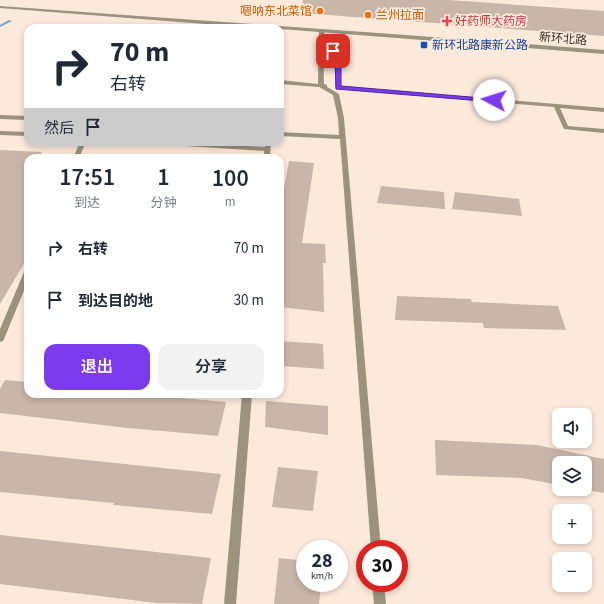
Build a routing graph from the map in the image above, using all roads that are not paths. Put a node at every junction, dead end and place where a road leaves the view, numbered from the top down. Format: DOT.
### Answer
graph roads {
  1 [pos="0,7"];
  2 [pos="223,24"];
  3 [pos="284,28"];
  4 [pos="321,31"];
  5 [pos="604,52"];
  6 [pos="284,82"];
  7 [pos="321,86"];
  8 [pos="338,87"];
  9 [pos="556,106"];
  10 [pos="604,110"];
  11 [pos="0,117"];
  12 [pos="24,118"];
  13 [pos="604,131"];
  14 [pos="0,133"];
  15 [pos="24,134"];
  16 [pos="284,134"];
  17 [pos="343,137"];
  18 [pos="24,282"];
  19 [pos="0,339"];
  20 [pos="247,398"];
  21 [pos="375,540"];
  22 [pos="379,592"];
  23 [pos="230,604"];
  24 [pos="380,604"];
  1 -- 2 [label="street"];
  3 -- 4 [label="street, 新环北路"];
  4 -- 5 [label="street, 新环北路"];
  4 -- 7 [label="street"];
  4 -- 8 [label="street"];
  6 -- 7 [label="street"];
  7 -- 8 [label="street"];
  7 -- 17 [label="street"];
  8 -- 9 [label="street"];
  9 -- 10 [label="street"];
  9 -- 13 [label="street"];
  11 -- 12 [label="street"];
  14 -- 15 [label="street"];
  16 -- 17 [label="street"];
  17 -- 21 [label="street"];
  18 -- 19 [label="street"];
  20 -- 23 [label="street"];
  22 -- 24 [label="street"];
}
